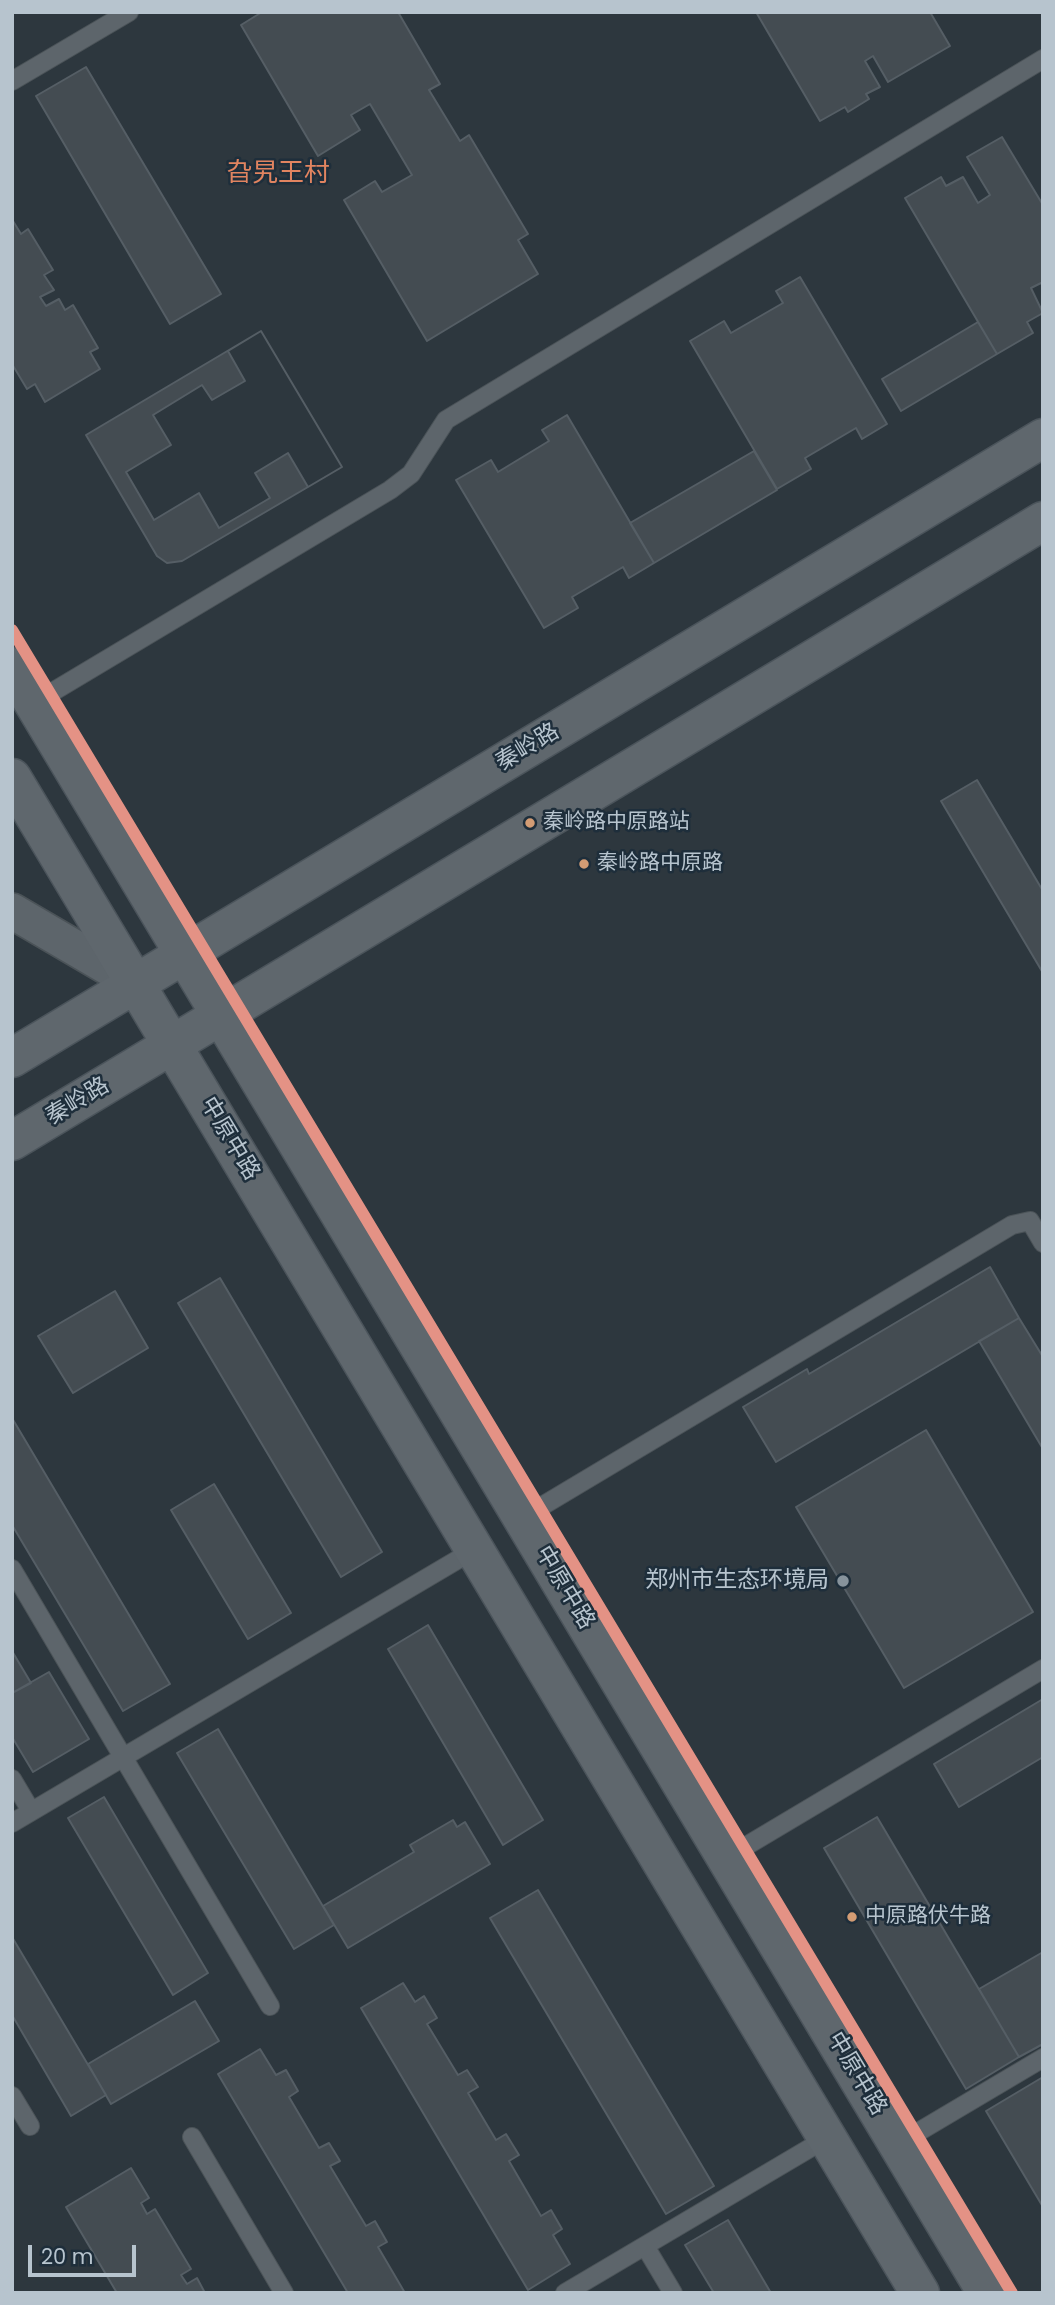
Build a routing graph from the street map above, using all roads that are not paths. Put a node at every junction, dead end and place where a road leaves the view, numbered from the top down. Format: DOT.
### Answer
graph roads {
  1 [pos="129,12"];
  2 [pos="1043,59"];
  3 [pos="12,81"];
  4 [pos="1043,438"];
  5 [pos="1043,521"];
  6 [pos="12,667"];
  7 [pos="34,703"];
  8 [pos="12,778"];
  9 [pos="12,911"];
  10 [pos="184,954"];
  11 [pos="135,984"];
  12 [pos="221,1016"];
  13 [pos="172,1045"];
  14 [pos="12,1058"];
  15 [pos="12,1141"];
  16 [pos="1043,1243"];
  17 [pos="522,1518"];
  18 [pos="474,1550"];
  19 [pos="12,1570"];
  20 [pos="1043,1669"];
  21 [pos="123,1757"];
  22 [pos="12,1779"];
  23 [pos="31,1811"];
  24 [pos="12,1822"];
  25 [pos="726,1858"];
  26 [pos="270,2006"];
  27 [pos="1043,2058"];
  28 [pos="12,2096"];
  29 [pos="30,2126"];
  30 [pos="192,2137"];
  31 [pos="827,2138"];
  32 [pos="898,2144"];
  33 [pos="645,2246"];
  34 [pos="284,2293"];
  35 [pos="565,2293"];
  36 [pos="673,2293"];
  37 [pos="920,2293"];
  38 [pos="987,2293"];
  1 -- 3 [label="lane"];
  2 -- 7 [label="lane"];
  4 -- 10 [label="main road, 秦岭路"];
  5 -- 12 [label="main road, 秦岭路"];
  6 -- 7 [label="main road, 中原中路"];
  7 -- 10 [label="main road, 中原中路"];
  8 -- 11 [label="main road, 中原中路"];
  9 -- 11 [label="street"];
  10 -- 11 [label="main road, 秦岭路"];
  10 -- 12 [label="main road, 中原中路"];
  11 -- 13 [label="main road, 中原中路"];
  11 -- 14 [label="main road, 秦岭路"];
  12 -- 13 [label="main road, 秦岭路"];
  12 -- 17 [label="main road, 中原中路"];
  13 -- 15 [label="main road, 秦岭路"];
  13 -- 18 [label="main road, 中原中路"];
  16 -- 17 [label="lane"];
  17 -- 25 [label="main road, 中原中路"];
  18 -- 21 [label="lane"];
  18 -- 31 [label="main road, 中原中路"];
  19 -- 21 [label="lane"];
  20 -- 25 [label="lane"];
  21 -- 23 [label="lane"];
  21 -- 26 [label="lane"];
  22 -- 23 [label="lane"];
  23 -- 24 [label="lane"];
  25 -- 32 [label="main road, 中原中路"];
  27 -- 32 [label="lane"];
  28 -- 29 [label="lane"];
  30 -- 34 [label="lane"];
  31 -- 33 [label="lane"];
  31 -- 37 [label="main road, 中原中路"];
  32 -- 38 [label="main road, 中原中路"];
  33 -- 35 [label="lane"];
  33 -- 36 [label="lane"];
}
